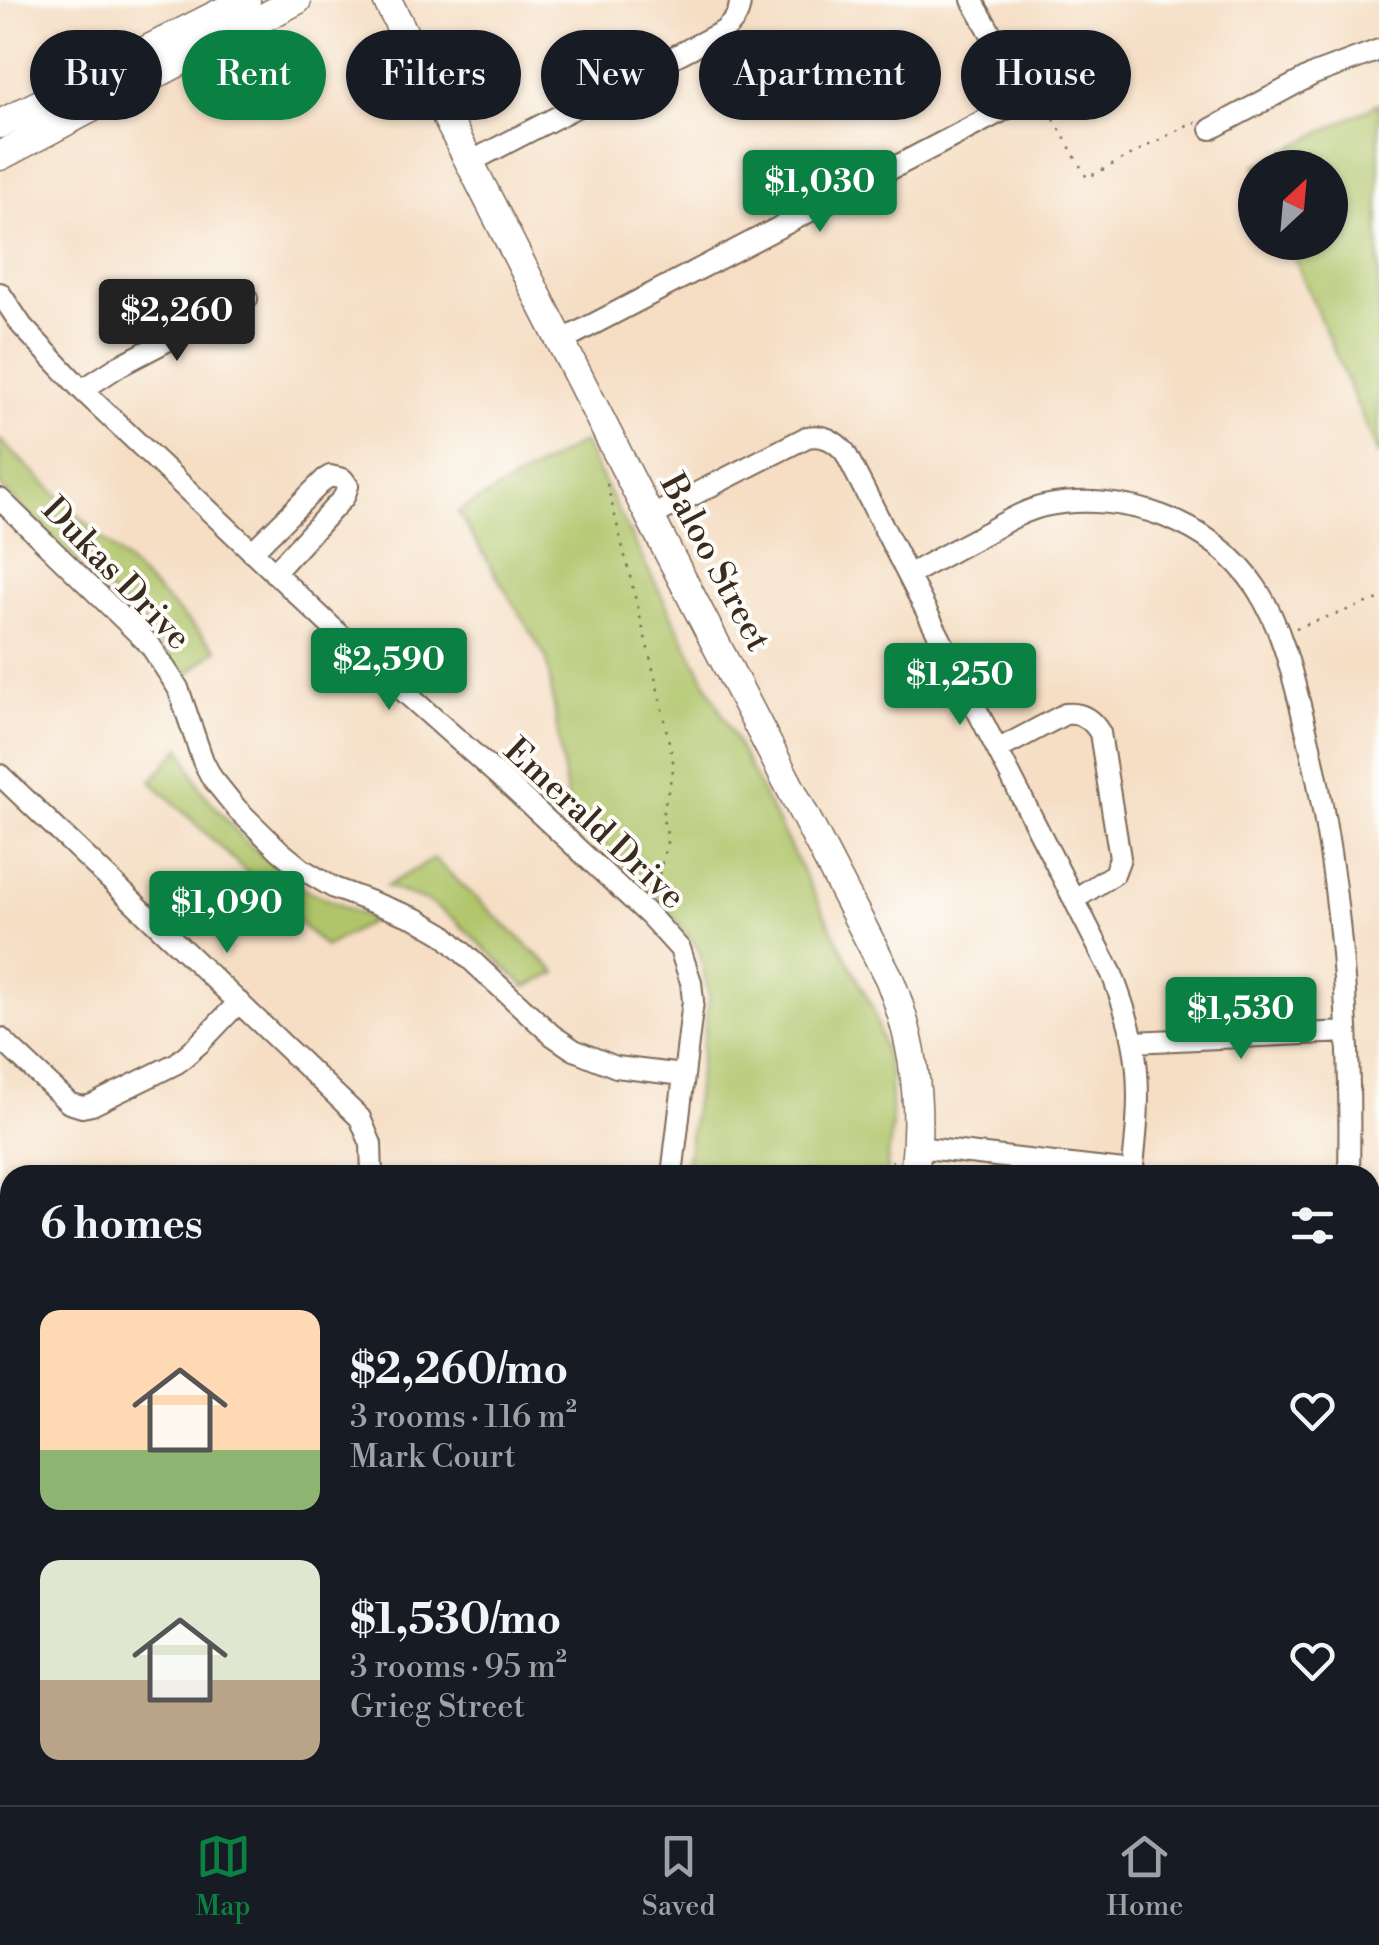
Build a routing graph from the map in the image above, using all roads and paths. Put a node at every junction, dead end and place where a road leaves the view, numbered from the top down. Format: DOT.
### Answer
graph roads {
  1 [pos="246,0"];
  2 [pos="298,0"];
  3 [pos="386,0"];
  4 [pos="740,0"];
  5 [pos="972,0"];
  6 [pos="1379,50"];
  7 [pos="1055,120"];
  8 [pos="0,124"];
  9 [pos="1211,129"];
  10 [pos="0,156"];
  11 [pos="470,162"];
  12 [pos="0,294"];
  13 [pos="247,298"];
  14 [pos="561,340"];
  15 [pos="82,390"];
  16 [pos="606,478"];
  17 [pos="0,500"];
  18 [pos="650,517"];
  19 [pos="252,552"];
  20 [pos="274,574"];
  21 [pos="909,574"];
  22 [pos="1379,599"];
  23 [pos="1280,633"];
  24 [pos="998,748"];
  25 [pos="0,775"];
  26 [pos="1074,899"];
  27 [pos="650,916"];
  28 [pos="239,1002"];
  29 [pos="1347,1032"];
  30 [pos="0,1038"];
  31 [pos="1134,1042"];
  32 [pos="683,1075"];
  33 [pos="916,1160"];
  34 [pos="372,1165"];
  35 [pos="673,1165"];
  36 [pos="881,1165"];
  37 [pos="999,1165"];
  38 [pos="1133,1165"];
  39 [pos="1349,1165"];
  1 -- 8 [label="street"];
  2 -- 10 [label="street"];
  3 -- 11 [label="street, Baloo Street"];
  4 -- 11 [label="street"];
  5 -- 14 [label="street"];
  6 -- 9 [label="street"];
  7 -- 9 [label="path"];
  11 -- 14 [label="street, Baloo Street"];
  12 -- 15 [label="street, Emerald Drive"];
  13 -- 15 [label="street"];
  14 -- 18 [label="street, Baloo Street"];
  15 -- 19 [label="street, Emerald Drive"];
  16 -- 27 [label="path"];
  17 -- 32 [label="street, Dukas Drive"];
  18 -- 21 [label="street"];
  18 -- 33 [label="street, Baloo Street"];
  19 -- 20 [label="street, Emerald Drive"];
  19 -- 20 [label="street"];
  20 -- 27 [label="street, Emerald Drive"];
  21 -- 23 [label="street"];
  21 -- 24 [label="street"];
  22 -- 23 [label="path"];
  23 -- 29 [label="street"];
  24 -- 26 [label="street"];
  24 -- 26 [label="street"];
  25 -- 28 [label="street"];
  26 -- 31 [label="street"];
  27 -- 32 [label="street, Emerald Drive"];
  28 -- 30 [label="street"];
  28 -- 34 [label="street"];
  29 -- 31 [label="street"];
  29 -- 39 [label="street"];
  31 -- 38 [label="street"];
  32 -- 35 [label="street, Emerald Drive"];
  33 -- 36 [label="path"];
  33 -- 37 [label="street"];
}
